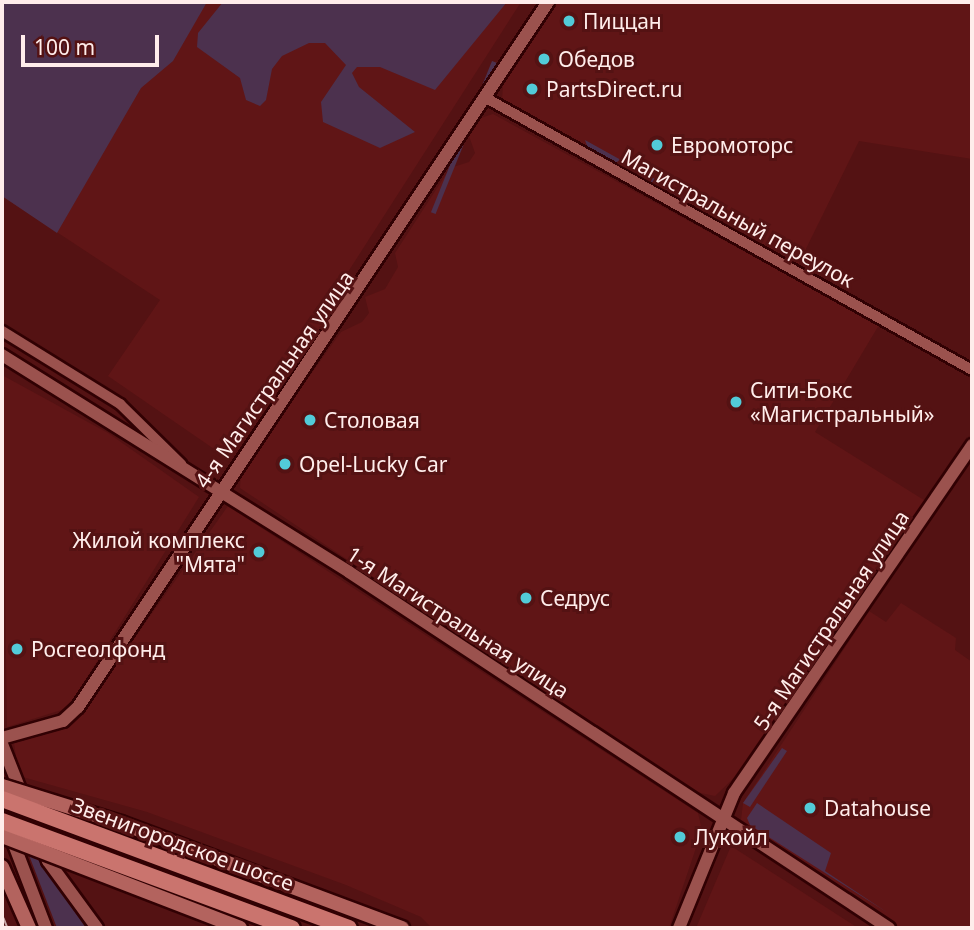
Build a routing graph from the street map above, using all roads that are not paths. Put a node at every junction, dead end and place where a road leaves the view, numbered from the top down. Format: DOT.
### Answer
graph roads {
  1 [pos="548,2"];
  2 [pos="486,98"];
  3 [pos="2,331"];
  4 [pos="2,355"];
  5 [pos="972,370"];
  6 [pos="972,445"];
  7 [pos="188,472"];
  8 [pos="219,492"];
  9 [pos="2,738"];
  10 [pos="2,744"];
  11 [pos="2,786"];
  12 [pos="2,799"];
  13 [pos="2,813"];
  14 [pos="722,817"];
  15 [pos="2,821"];
  16 [pos="2,836"];
  17 [pos="2,867"];
  18 [pos="395,926"];
  19 [pos="29,928"];
  20 [pos="46,928"];
  21 [pos="97,928"];
  22 [pos="240,928"];
  23 [pos="292,928"];
  24 [pos="349,928"];
  25 [pos="679,928"];
  26 [pos="889,928"];
  1 -- 2 [label="street, 4-я Магистральная улица"];
  2 -- 5 [label="street, Магистральный переулок"];
  2 -- 8 [label="street, 4-я Магистральная улица"];
  3 -- 7 [label="street"];
  4 -- 7 [label="street, 1-я Магистральная улица"];
  6 -- 14 [label="street, 5-я Магистральная улица"];
  7 -- 8 [label="street, 1-я Магистральная улица"];
  8 -- 9 [label="street, 4-я Магистральная улица"];
  8 -- 14 [label="street, 1-я Магистральная улица"];
  10 -- 21 [label="street"];
  11 -- 18 [label="main road, bridge"];
  12 -- 24 [label="main road, Звенигородское шоссе, bridge"];
  13 -- 20 [label="street"];
  14 -- 25 [label="street, 5-я Магистральная улица"];
  14 -- 26 [label="street, 1-я Магистральная улица"];
  15 -- 23 [label="main road, Звенигородское шоссе, bridge"];
  16 -- 22 [label="main road, bridge"];
  17 -- 19 [label="main road"];
}
